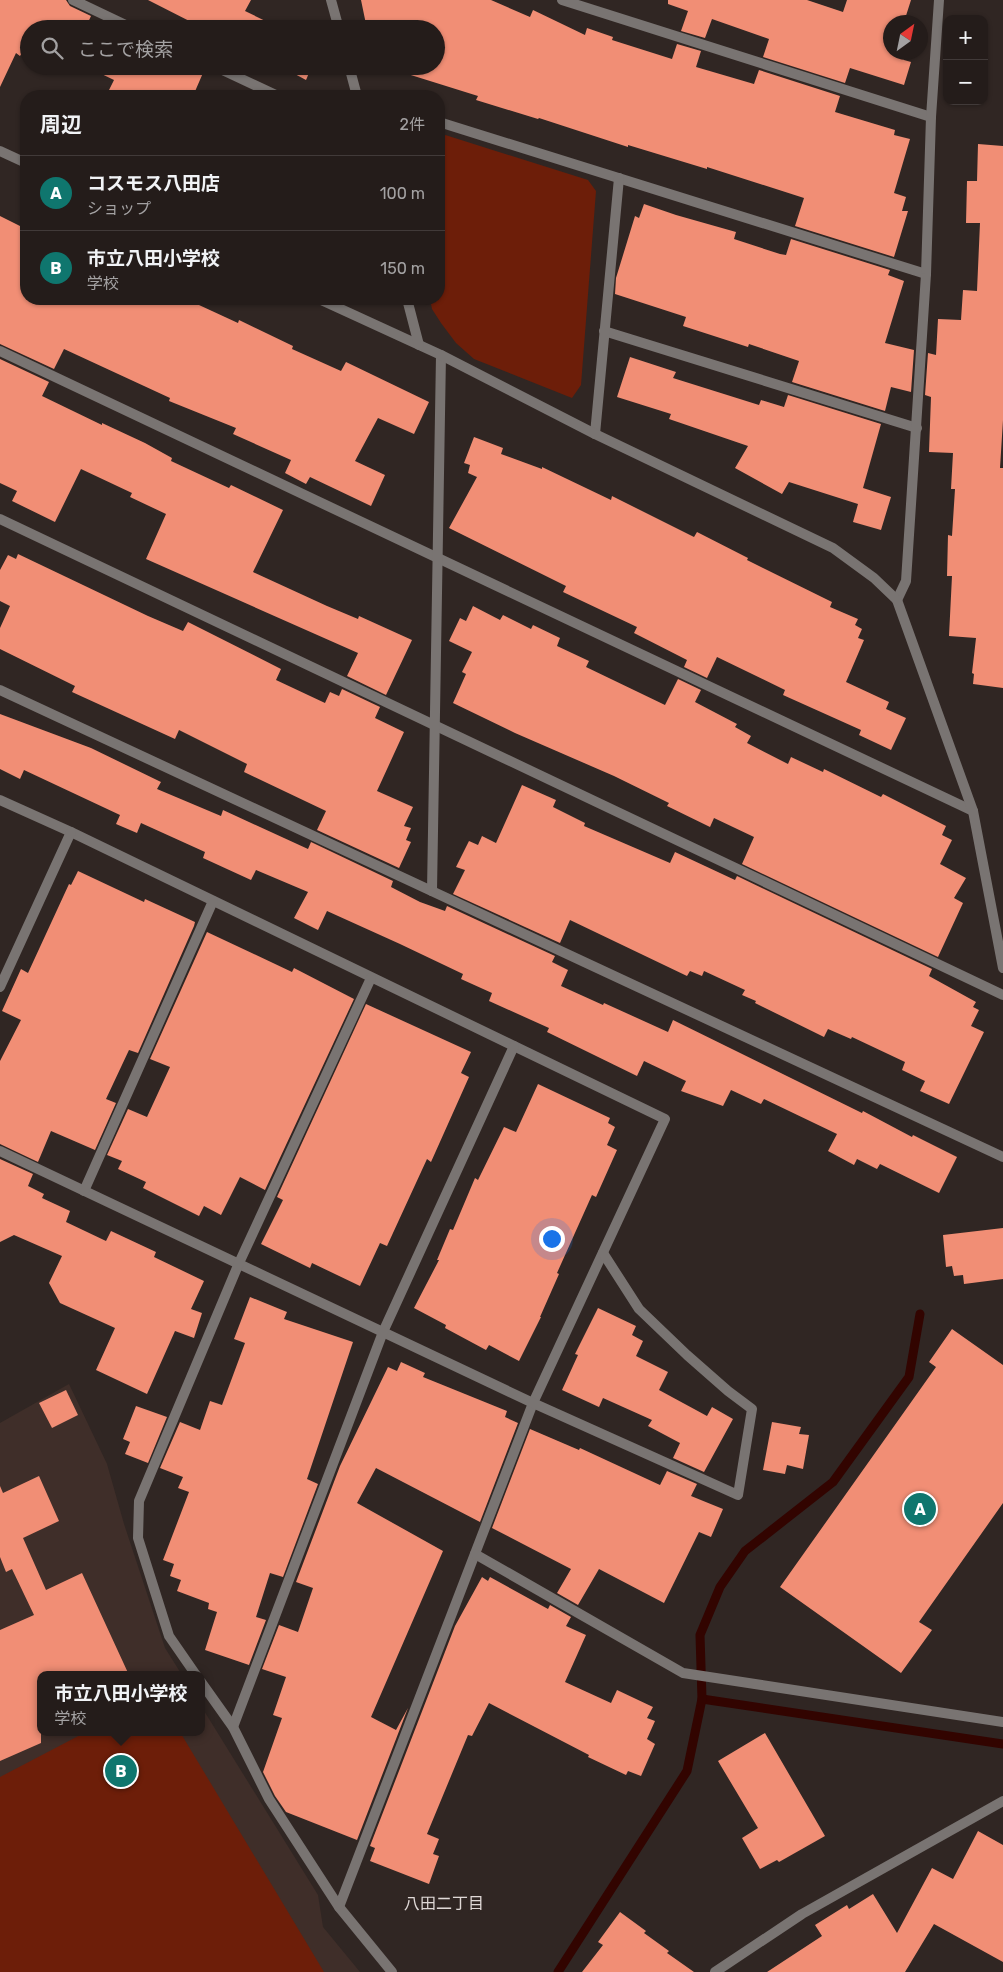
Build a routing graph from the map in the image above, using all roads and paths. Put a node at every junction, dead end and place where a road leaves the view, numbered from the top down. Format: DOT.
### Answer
graph roads {
  1 [pos="73,0"];
  2 [pos="331,0"];
  3 [pos="562,0"];
  4 [pos="939,0"];
  5 [pos="115,20"];
  6 [pos="337,20"];
  7 [pos="233,75"];
  8 [pos="351,75"];
  9 [pos="265,90"];
  10 [pos="355,90"];
  11 [pos="931,116"];
  12 [pos="445,124"];
  13 [pos="0,151"];
  14 [pos="20,160"];
  15 [pos="619,178"];
  16 [pos="926,274"];
  17 [pos="332,305"];
  18 [pos="409,305"];
  19 [pos="604,332"];
  20 [pos="419,345"];
  21 [pos="0,351"];
  22 [pos="441,355"];
  23 [pos="917,428"];
  24 [pos="596,434"];
  25 [pos="0,520"];
  26 [pos="437,558"];
  27 [pos="897,600"];
  28 [pos="0,690"];
  29 [pos="435,726"];
  30 [pos="0,800"];
  31 [pos="973,811"];
  32 [pos="71,832"];
  33 [pos="432,891"];
  34 [pos="213,901"];
  35 [pos="1003,968"];
  36 [pos="372,978"];
  37 [pos="0,987"];
  38 [pos="1003,994"];
  39 [pos="514,1046"];
  40 [pos="0,1151"];
  41 [pos="1003,1157"];
  42 [pos="84,1191"];
  43 [pos="603,1253"];
  44 [pos="238,1264"];
  45 [pos="383,1332"];
  46 [pos="533,1403"];
  47 [pos="475,1554"];
  48 [pos="193,1671"];
  49 [pos="205,1688"];
  50 [pos="1003,1722"];
  51 [pos="233,1727"];
  52 [pos="1003,1801"];
  53 [pos="339,1907"];
  54 [pos="392,1972"];
  55 [pos="715,1972"];
  1 -- 5 [label="street"];
  2 -- 6 [label="street"];
  3 -- 11 [label="street"];
  4 -- 11 [label="street"];
  7 -- 9 [label="street"];
  8 -- 10 [label="street"];
  11 -- 16 [label="street"];
  12 -- 15 [label="street"];
  13 -- 14 [label="street"];
  15 -- 16 [label="street"];
  15 -- 19 [label="street"];
  16 -- 23 [label="street"];
  17 -- 20 [label="street"];
  18 -- 20 [label="street"];
  19 -- 23 [label="street"];
  19 -- 24 [label="street"];
  20 -- 22 [label="street"];
  21 -- 26 [label="street"];
  22 -- 24 [label="street"];
  22 -- 26 [label="street"];
  23 -- 27 [label="street"];
  24 -- 27 [label="street"];
  25 -- 29 [label="street"];
  26 -- 29 [label="street"];
  26 -- 31 [label="street"];
  27 -- 31 [label="street"];
  28 -- 33 [label="street"];
  29 -- 33 [label="street"];
  29 -- 38 [label="street"];
  30 -- 32 [label="street"];
  31 -- 35 [label="street"];
  32 -- 34 [label="street"];
  32 -- 37 [label="street"];
  33 -- 41 [label="street"];
  34 -- 36 [label="street"];
  34 -- 42 [label="street"];
  36 -- 39 [label="street"];
  36 -- 44 [label="street"];
  39 -- 43 [label="street"];
  39 -- 45 [label="street"];
  40 -- 42 [label="street"];
  42 -- 44 [label="street"];
  43 -- 46 [label="street"];
  43 -- 46 [label="street"];
  44 -- 45 [label="street"];
  44 -- 48 [label="street"];
  45 -- 46 [label="street"];
  45 -- 51 [label="street"];
  46 -- 47 [label="street"];
  47 -- 50 [label="street"];
  47 -- 53 [label="street"];
  49 -- 51 [label="street"];
  51 -- 53 [label="street"];
  52 -- 55 [label="street"];
  53 -- 54 [label="street"];
}
